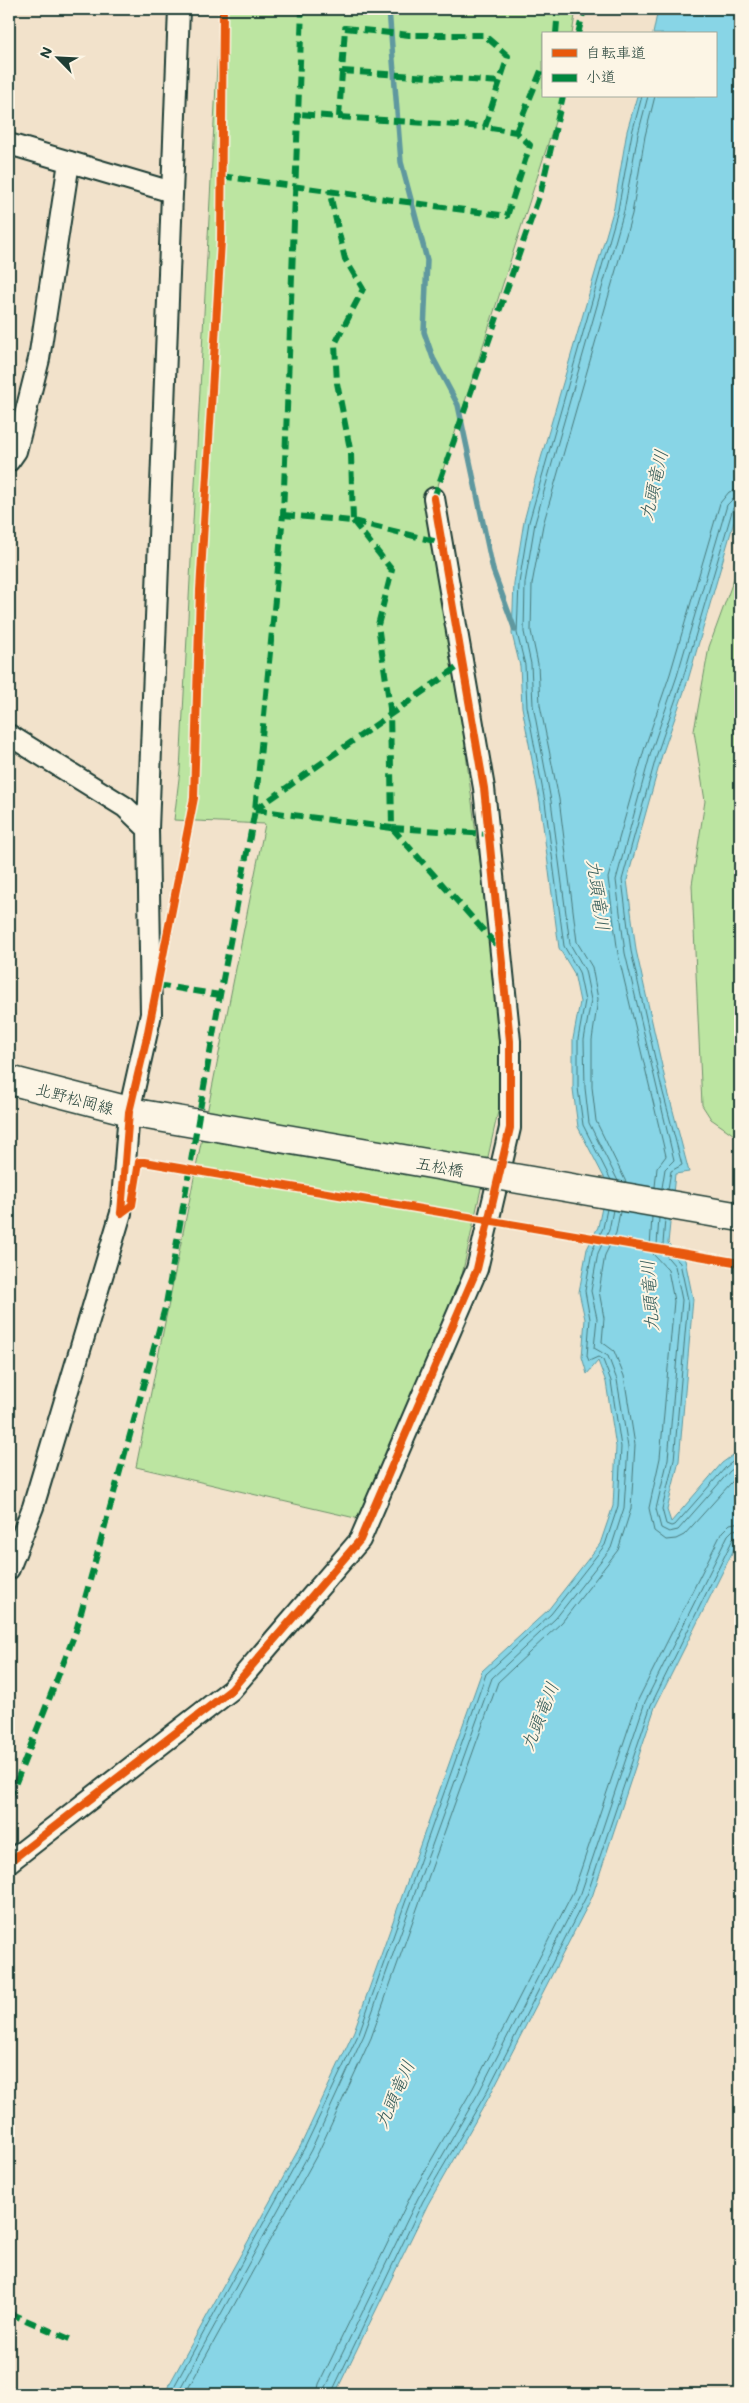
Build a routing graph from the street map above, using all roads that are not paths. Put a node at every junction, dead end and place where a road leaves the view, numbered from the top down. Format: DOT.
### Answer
graph roads {
  1 [pos="179,9"];
  2 [pos="9,144"];
  3 [pos="69,162"];
  4 [pos="172,192"];
  5 [pos="9,461"];
  6 [pos="434,498"];
  7 [pos="9,735"];
  8 [pos="148,829"];
  9 [pos="9,1080"];
  10 [pos="135,1113"];
  11 [pos="740,1217"];
  12 [pos="9,1569"];
  13 [pos="9,1862"];
  1 -- 4 [label="street"];
  2 -- 3 [label="street"];
  3 -- 4 [label="street"];
  3 -- 5 [label="street"];
  4 -- 8 [label="street"];
  6 -- 13 [label="street"];
  7 -- 8 [label="street"];
  8 -- 10 [label="street"];
  9 -- 10 [label="main road, 北野松岡線"];
  10 -- 11 [label="main road, 五松橋, bridge"];
  10 -- 12 [label="street"];
}
